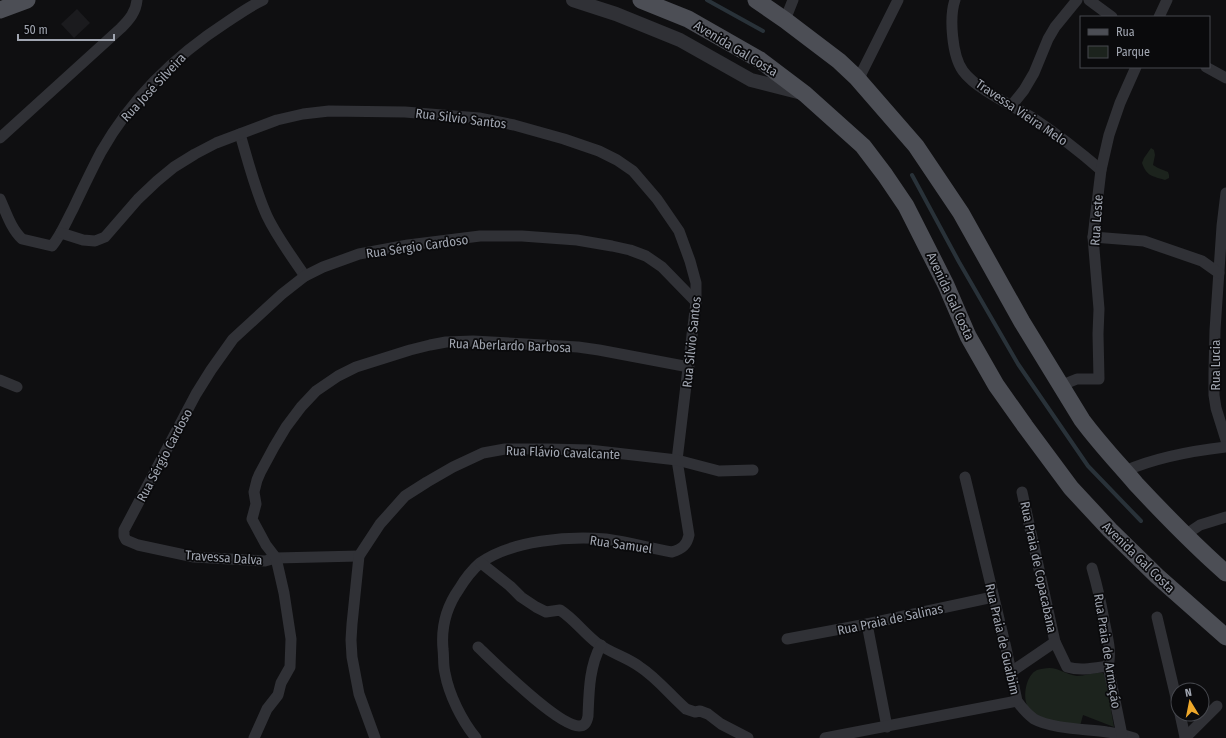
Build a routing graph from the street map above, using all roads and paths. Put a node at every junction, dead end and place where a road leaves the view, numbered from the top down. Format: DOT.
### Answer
graph roads {
  1 [pos="27,0"];
  2 [pos="137,0"];
  3 [pos="263,0"];
  4 [pos="573,0"];
  5 [pos="641,0"];
  6 [pos="756,0"];
  7 [pos="793,0"];
  8 [pos="898,0"];
  9 [pos="955,0"];
  10 [pos="1077,0"];
  11 [pos="1089,0"];
  12 [pos="1167,0"];
  13 [pos="0,10"];
  14 [pos="1111,16"];
  15 [pos="1159,16"];
  16 [pos="785,20"];
  17 [pos="1136,68"];
  18 [pos="1208,68"];
  19 [pos="1226,78"];
  20 [pos="861,83"];
  21 [pos="805,94"];
  22 [pos="1012,105"];
  23 [pos="240,134"];
  24 [pos="0,138"];
  25 [pos="1101,170"];
  26 [pos="1226,193"];
  27 [pos="0,199"];
  28 [pos="1224,226"];
  29 [pos="61,234"];
  30 [pos="1093,237"];
  31 [pos="1219,273"];
  32 [pos="305,276"];
  33 [pos="696,302"];
  34 [pos="689,367"];
  35 [pos="0,380"];
  36 [pos="1062,385"];
  37 [pos="17,387"];
  38 [pos="1226,440"];
  39 [pos="1226,447"];
  40 [pos="677,460"];
  41 [pos="753,470"];
  42 [pos="1124,471"];
  43 [pos="965,477"];
  44 [pos="1022,492"];
  45 [pos="1225,520"];
  46 [pos="1185,535"];
  47 [pos="126,540"];
  48 [pos="672,552"];
  49 [pos="1203,553"];
  50 [pos="359,556"];
  51 [pos="276,558"];
  52 [pos="1226,561"];
  53 [pos="481,563"];
  54 [pos="1092,568"];
  55 [pos="1226,573"];
  56 [pos="993,597"];
  57 [pos="1157,617"];
  58 [pos="867,624"];
  59 [pos="1226,637"];
  60 [pos="787,639"];
  61 [pos="1056,642"];
  62 [pos="601,645"];
  63 [pos="478,647"];
  64 [pos="1108,666"];
  65 [pos="1011,672"];
  66 [pos="1172,682"];
  67 [pos="1017,702"];
  68 [pos="1217,706"];
  69 [pos="1182,722"];
  70 [pos="887,726"];
  71 [pos="1122,734"];
  72 [pos="254,738"];
  73 [pos="374,738"];
  74 [pos="476,738"];
  75 [pos="748,738"];
  76 [pos="825,738"];
  77 [pos="1134,738"];
  78 [pos="1185,738"];
  1 -- 13 [label="main road"];
  2 -- 24 [label="street"];
  3 -- 29 [label="street, Rua José Silveira"];
  4 -- 21 [label="street"];
  5 -- 21 [label="main road, Avenida Gal Costa"];
  6 -- 16 [label="main road"];
  7 -- 16 [label="street"];
  8 -- 20 [label="street"];
  9 -- 22 [label="street, Travessa Vieira Melo"];
  10 -- 22 [label="street"];
  11 -- 14 [label="street"];
  12 -- 15 [label="street"];
  16 -- 20 [label="main road"];
  17 -- 25 [label="street, Rua Leste"];
  18 -- 19 [label="street"];
  20 -- 36 [label="main road"];
  21 -- 59 [label="main road, Avenida Gal Costa"];
  22 -- 25 [label="street, Travessa Vieira Melo"];
  23 -- 29 [label="street, Rua Silvio Santos"];
  23 -- 32 [label="street"];
  23 -- 33 [label="street, Rua Silvio Santos"];
  25 -- 30 [label="street, Rua Leste"];
  26 -- 28 [label="street, Rua Lucia"];
  27 -- 29 [label="street, Rua José Silveira"];
  28 -- 31 [label="street, Rua Lucia"];
  30 -- 31 [label="street"];
  30 -- 36 [label="street, Rua Leste"];
  31 -- 38 [label="street, Rua Lucia"];
  32 -- 33 [label="street, Rua Sérgio Cardoso"];
  32 -- 47 [label="street, Rua Sérgio Cardoso"];
  33 -- 34 [label="street, Rua Silvio Santos"];
  34 -- 40 [label="street, Rua Silvio Santos"];
  34 -- 51 [label="street, Rua Aberlardo Barbosa"];
  35 -- 37 [label="street"];
  36 -- 42 [label="main road"];
  39 -- 42 [label="street"];
  40 -- 41 [label="street, Rua Flávio Cavalcante"];
  40 -- 48 [label="street, Rua Silvio Santos"];
  40 -- 50 [label="street, Rua Flávio Cavalcante"];
  42 -- 46 [label="main road"];
  43 -- 56 [label="street, Rua Praia de Guaibim"];
  44 -- 61 [label="street, Rua Praia de Copacabana"];
  45 -- 46 [label="street"];
  46 -- 49 [label="main road"];
  47 -- 51 [label="street, Travessa Dalva"];
  48 -- 53 [label="street, Rua Samuel"];
  49 -- 52 [label="street"];
  49 -- 55 [label="main road"];
  50 -- 51 [label="street, Travessa Dalva"];
  50 -- 73 [label="street, Rua Flávio Cavalcante"];
  51 -- 72 [label="street, Rua Aberlardo Barbosa"];
  53 -- 62 [label="street"];
  53 -- 74 [label="street, Rua Samuel"];
  54 -- 64 [label="street, Rua Praia de Armaçáo"];
  56 -- 58 [label="street, Rua Praia de Salinas"];
  56 -- 65 [label="street, Rua Praia de Guaibim"];
  57 -- 66 [label="street"];
  58 -- 60 [label="street, Rua Praia de Salinas"];
  58 -- 70 [label="street"];
  61 -- 64 [label="street, Rua Praia de Copacabana"];
  61 -- 65 [label="street"];
  62 -- 63 [label="street"];
  62 -- 75 [label="street"];
  64 -- 71 [label="street, Rua Praia de Armaçáo"];
  65 -- 67 [label="street, Rua Praia de Guaibim"];
  67 -- 70 [label="street"];
  67 -- 71 [label="street, Rua Praia de Guaibim"];
  68 -- 78 [label="street"];
  69 -- 78 [label="street"];
  70 -- 76 [label="street"];
  71 -- 77 [label="street, Rua Praia de Guaibim"];
}
